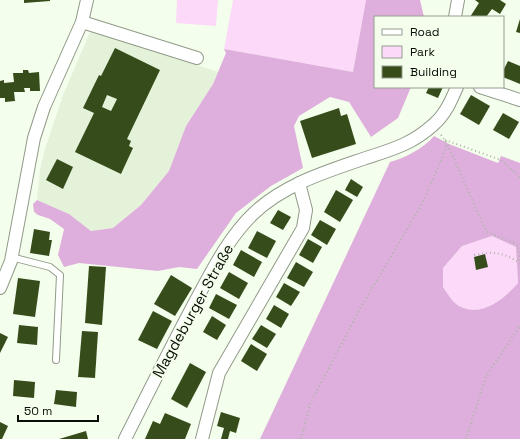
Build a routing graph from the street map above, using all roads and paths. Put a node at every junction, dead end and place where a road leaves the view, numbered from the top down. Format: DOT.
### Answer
graph roads {
  1 [pos="87,0"];
  2 [pos="458,0"];
  3 [pos="455,16"];
  4 [pos="82,22"];
  5 [pos="197,58"];
  6 [pos="457,88"];
  7 [pos="483,88"];
  8 [pos="520,100"];
  9 [pos="433,125"];
  10 [pos="445,140"];
  11 [pos="520,177"];
  12 [pos="299,183"];
  13 [pos="474,255"];
  14 [pos="11,257"];
  15 [pos="520,263"];
  16 [pos="520,270"];
  17 [pos="0,288"];
  18 [pos="520,326"];
  19 [pos="56,360"];
  20 [pos="125,439"];
  21 [pos="202,439"];
  22 [pos="302,439"];
  23 [pos="466,439"];
  1 -- 4 [label="street"];
  2 -- 3 [label="street"];
  4 -- 5 [label="street"];
  4 -- 14 [label="street"];
  6 -- 9 [label="street, Magdeburger Straße"];
  7 -- 8 [label="street"];
  9 -- 10 [label="path"];
  9 -- 12 [label="street, Magdeburger Straße"];
  10 -- 11 [label="path"];
  10 -- 15 [label="path"];
  10 -- 22 [label="path"];
  12 -- 20 [label="street, Magdeburger Straße"];
  12 -- 21 [label="street"];
  13 -- 15 [label="path"];
  14 -- 17 [label="street"];
  14 -- 19 [label="lane"];
  15 -- 16 [label="path"];
  18 -- 23 [label="path"];
}
